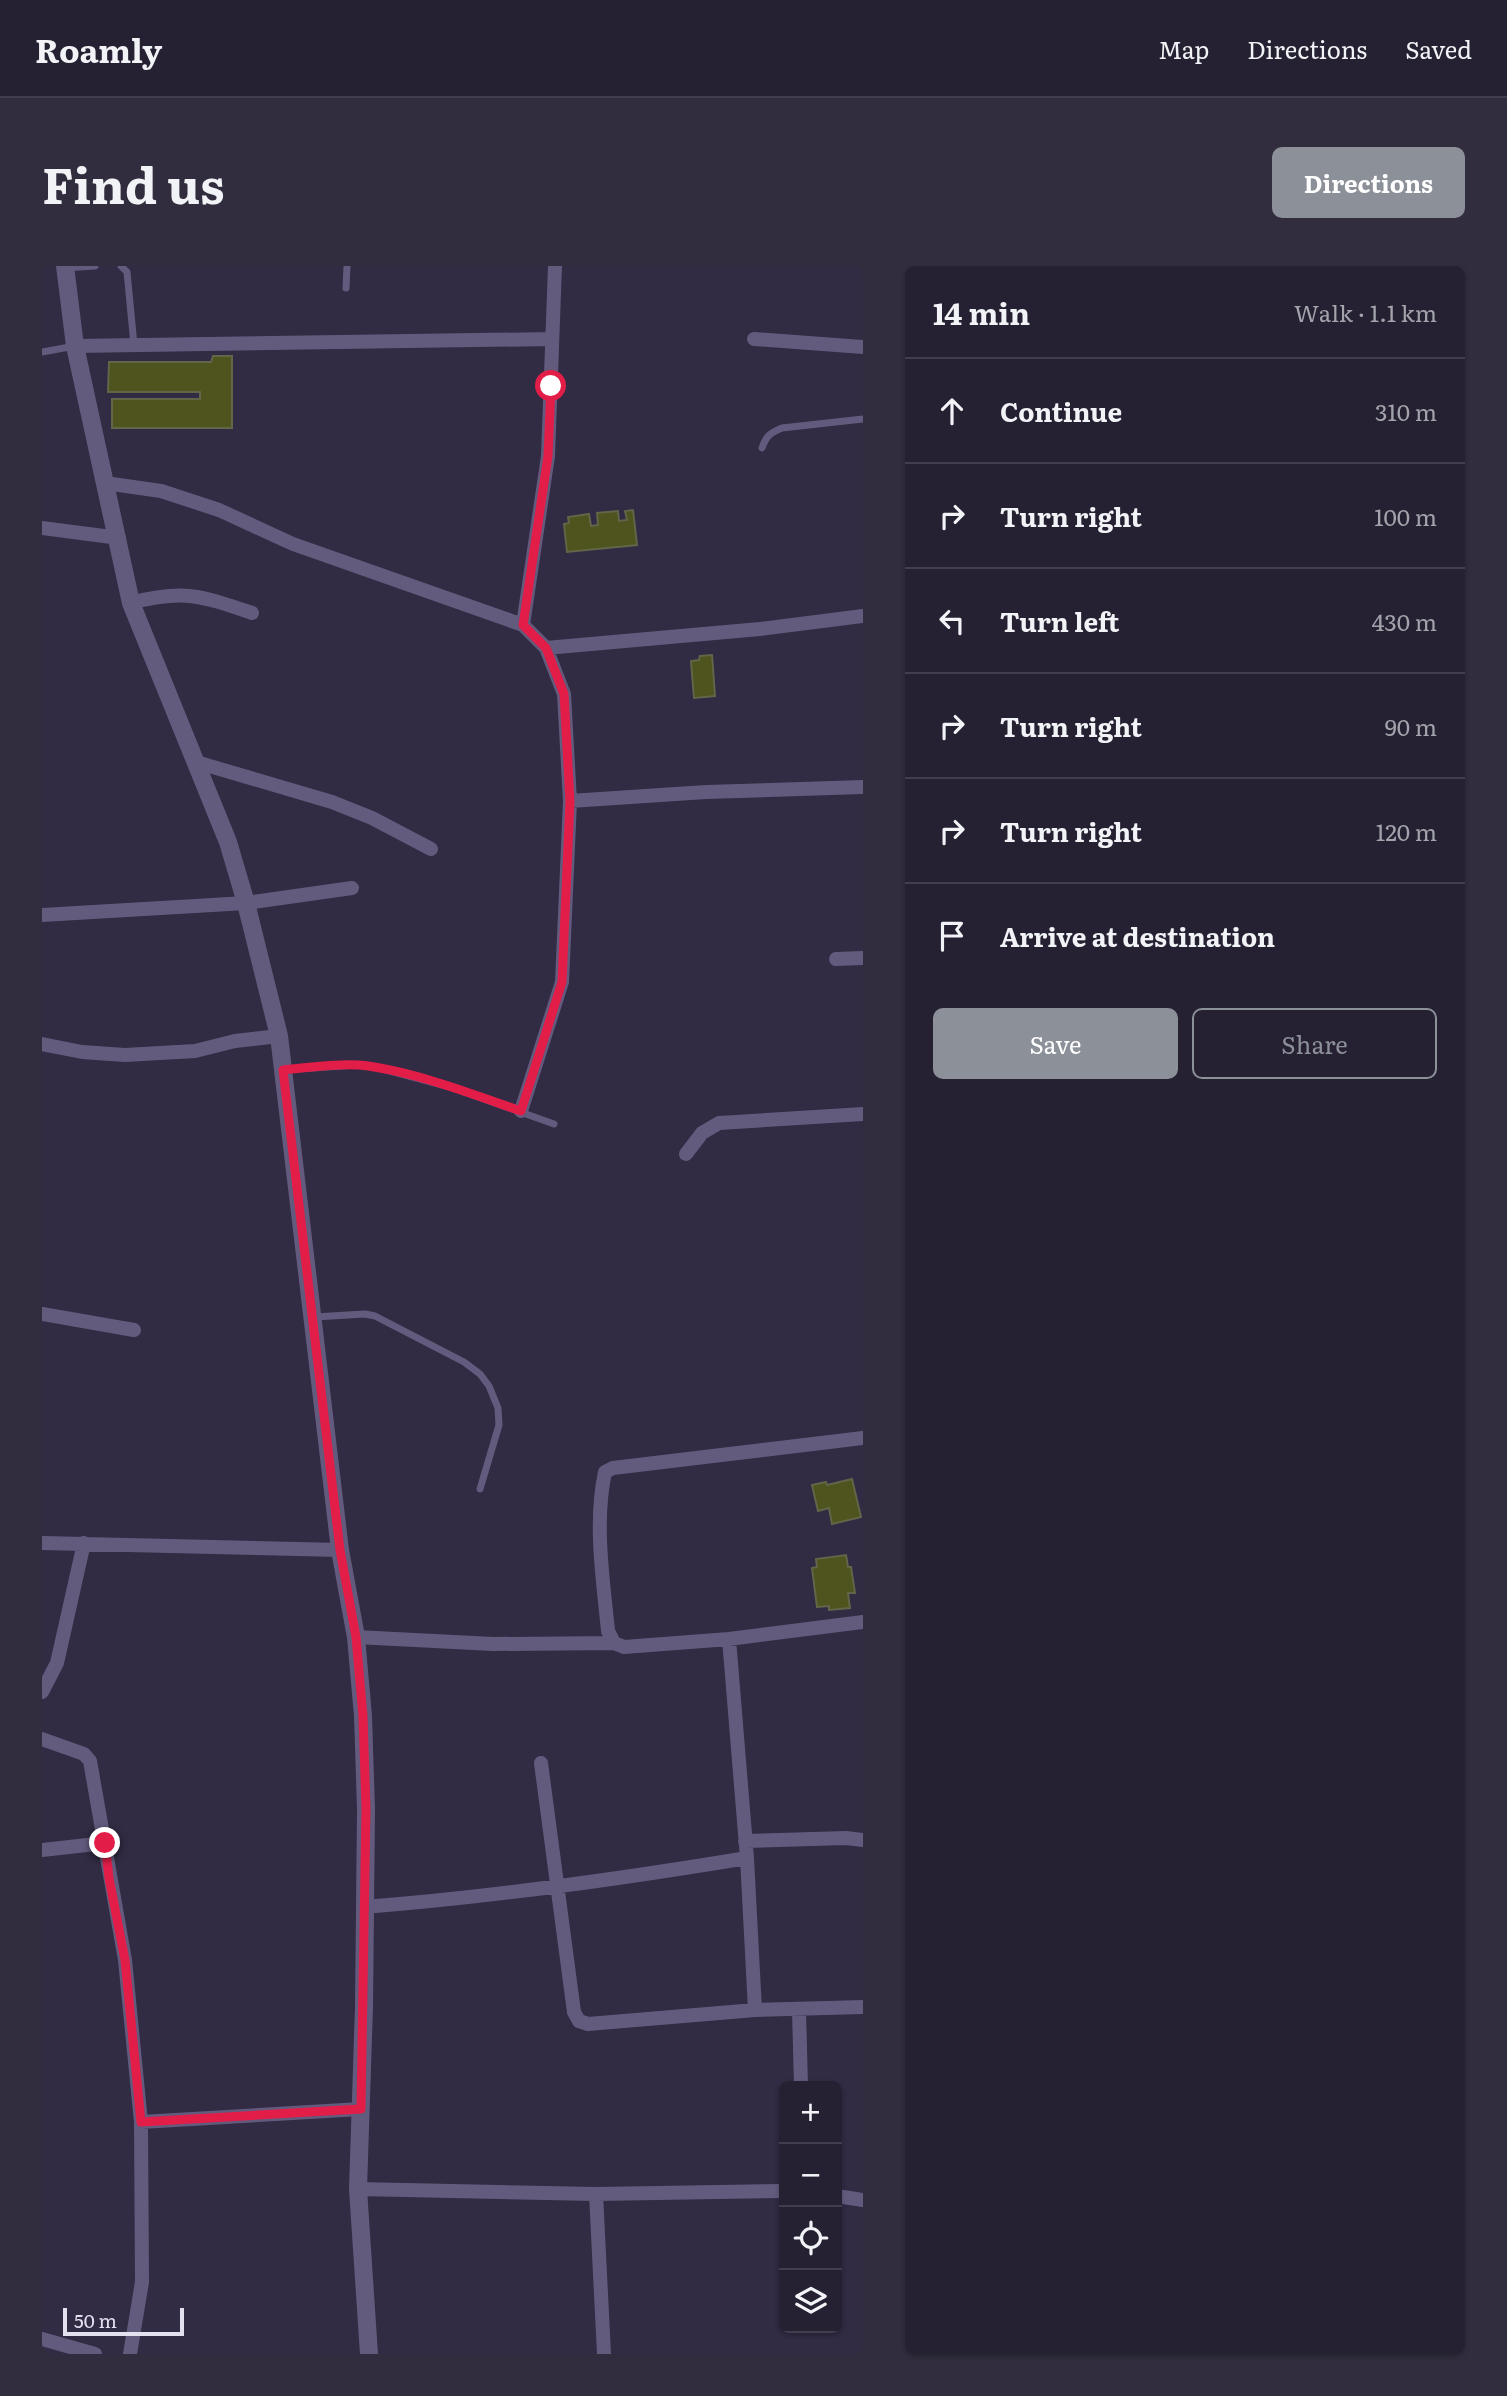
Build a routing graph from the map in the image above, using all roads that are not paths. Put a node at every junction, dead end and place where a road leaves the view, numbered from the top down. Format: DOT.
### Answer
graph roads {
  1 [pos="95,266"];
  2 [pos="121,266"];
  3 [pos="347,266"];
  4 [pos="555,266"];
  5 [pos="65,267"];
  6 [pos="346,288"];
  7 [pos="552,339"];
  8 [pos="754,339"];
  9 [pos="134,345"];
  10 [pos="75,346"];
  11 [pos="863,347"];
  12 [pos="42,352"];
  13 [pos="863,419"];
  14 [pos="762,448"];
  15 [pos="105,483"];
  16 [pos="42,528"];
  17 [pos="119,538"];
  18 [pos="131,603"];
  19 [pos="252,613"];
  20 [pos="863,616"];
  21 [pos="523,625"];
  22 [pos="546,648"];
  23 [pos="196,762"];
  24 [pos="863,787"];
  25 [pos="570,801"];
  26 [pos="430,849"];
  27 [pos="352,888"];
  28 [pos="246,903"];
  29 [pos="42,915"];
  30 [pos="863,958"];
  31 [pos="836,959"];
  32 [pos="279,1036"];
  33 [pos="42,1044"];
  34 [pos="283,1070"];
  35 [pos="521,1111"];
  36 [pos="863,1114"];
  37 [pos="554,1124"];
  38 [pos="685,1154"];
  39 [pos="42,1314"];
  40 [pos="313,1317"];
  41 [pos="134,1330"];
  42 [pos="863,1438"];
  43 [pos="480,1489"];
  44 [pos="42,1543"];
  45 [pos="84,1543"];
  46 [pos="340,1550"];
  47 [pos="863,1622"];
  48 [pos="356,1637"];
  49 [pos="729,1639"];
  50 [pos="614,1643"];
  51 [pos="42,1692"];
  52 [pos="42,1739"];
  53 [pos="541,1763"];
  54 [pos="863,1840"];
  55 [pos="745,1841"];
  56 [pos="105,1843"];
  57 [pos="42,1850"];
  58 [pos="747,1858"];
  59 [pos="559,1888"];
  60 [pos="365,1907"];
  61 [pos="863,2007"];
  62 [pos="755,2010"];
  63 [pos="799,2010"];
  64 [pos="801,2081"];
  65 [pos="361,2109"];
  66 [pos="141,2122"];
  67 [pos="358,2189"];
  68 [pos="779,2191"];
  69 [pos="596,2194"];
  70 [pos="842,2197"];
  71 [pos="863,2200"];
  72 [pos="42,2339"];
  73 [pos="95,2354"];
  74 [pos="131,2354"];
  75 [pos="369,2354"];
  76 [pos="604,2354"];
  1 -- 5 [label="lane"];
  2 -- 9 [label="lane"];
  3 -- 6 [label="lane"];
  4 -- 7 [label="street"];
  5 -- 10 [label="street"];
  7 -- 9 [label="street"];
  7 -- 21 [label="street"];
  8 -- 11 [label="street"];
  9 -- 10 [label="street"];
  10 -- 12 [label="lane"];
  10 -- 15 [label="street"];
  13 -- 14 [label="lane"];
  15 -- 17 [label="street"];
  15 -- 21 [label="street"];
  16 -- 17 [label="street"];
  17 -- 18 [label="street"];
  18 -- 19 [label="street"];
  18 -- 23 [label="street"];
  20 -- 22 [label="street"];
  21 -- 22 [label="street"];
  22 -- 25 [label="street"];
  23 -- 26 [label="street"];
  23 -- 28 [label="street"];
  24 -- 25 [label="street"];
  25 -- 35 [label="street"];
  27 -- 28 [label="street"];
  28 -- 29 [label="street"];
  28 -- 32 [label="street"];
  30 -- 31 [label="street"];
  32 -- 33 [label="street"];
  32 -- 34 [label="street"];
  34 -- 35 [label="lane"];
  34 -- 40 [label="street"];
  35 -- 37 [label="lane"];
  36 -- 38 [label="street"];
  39 -- 41 [label="street"];
  40 -- 43 [label="lane"];
  40 -- 46 [label="street"];
  42 -- 50 [label="street"];
  44 -- 45 [label="street"];
  45 -- 46 [label="street"];
  45 -- 51 [label="street"];
  46 -- 48 [label="street"];
  47 -- 49 [label="street"];
  48 -- 50 [label="street"];
  48 -- 60 [label="street"];
  49 -- 50 [label="street"];
  49 -- 55 [label="street"];
  52 -- 56 [label="street"];
  53 -- 59 [label="street"];
  54 -- 55 [label="street"];
  55 -- 58 [label="street"];
  56 -- 57 [label="street"];
  56 -- 66 [label="street"];
  58 -- 59 [label="street"];
  58 -- 62 [label="street"];
  59 -- 60 [label="street"];
  59 -- 62 [label="street"];
  60 -- 65 [label="street"];
  61 -- 63 [label="street"];
  62 -- 63 [label="street"];
  63 -- 64 [label="street"];
  65 -- 66 [label="street"];
  65 -- 67 [label="street"];
  66 -- 74 [label="street"];
  67 -- 69 [label="street"];
  67 -- 75 [label="street"];
  68 -- 69 [label="street"];
  69 -- 76 [label="street"];
  70 -- 71 [label="street"];
  72 -- 73 [label="street"];
}
